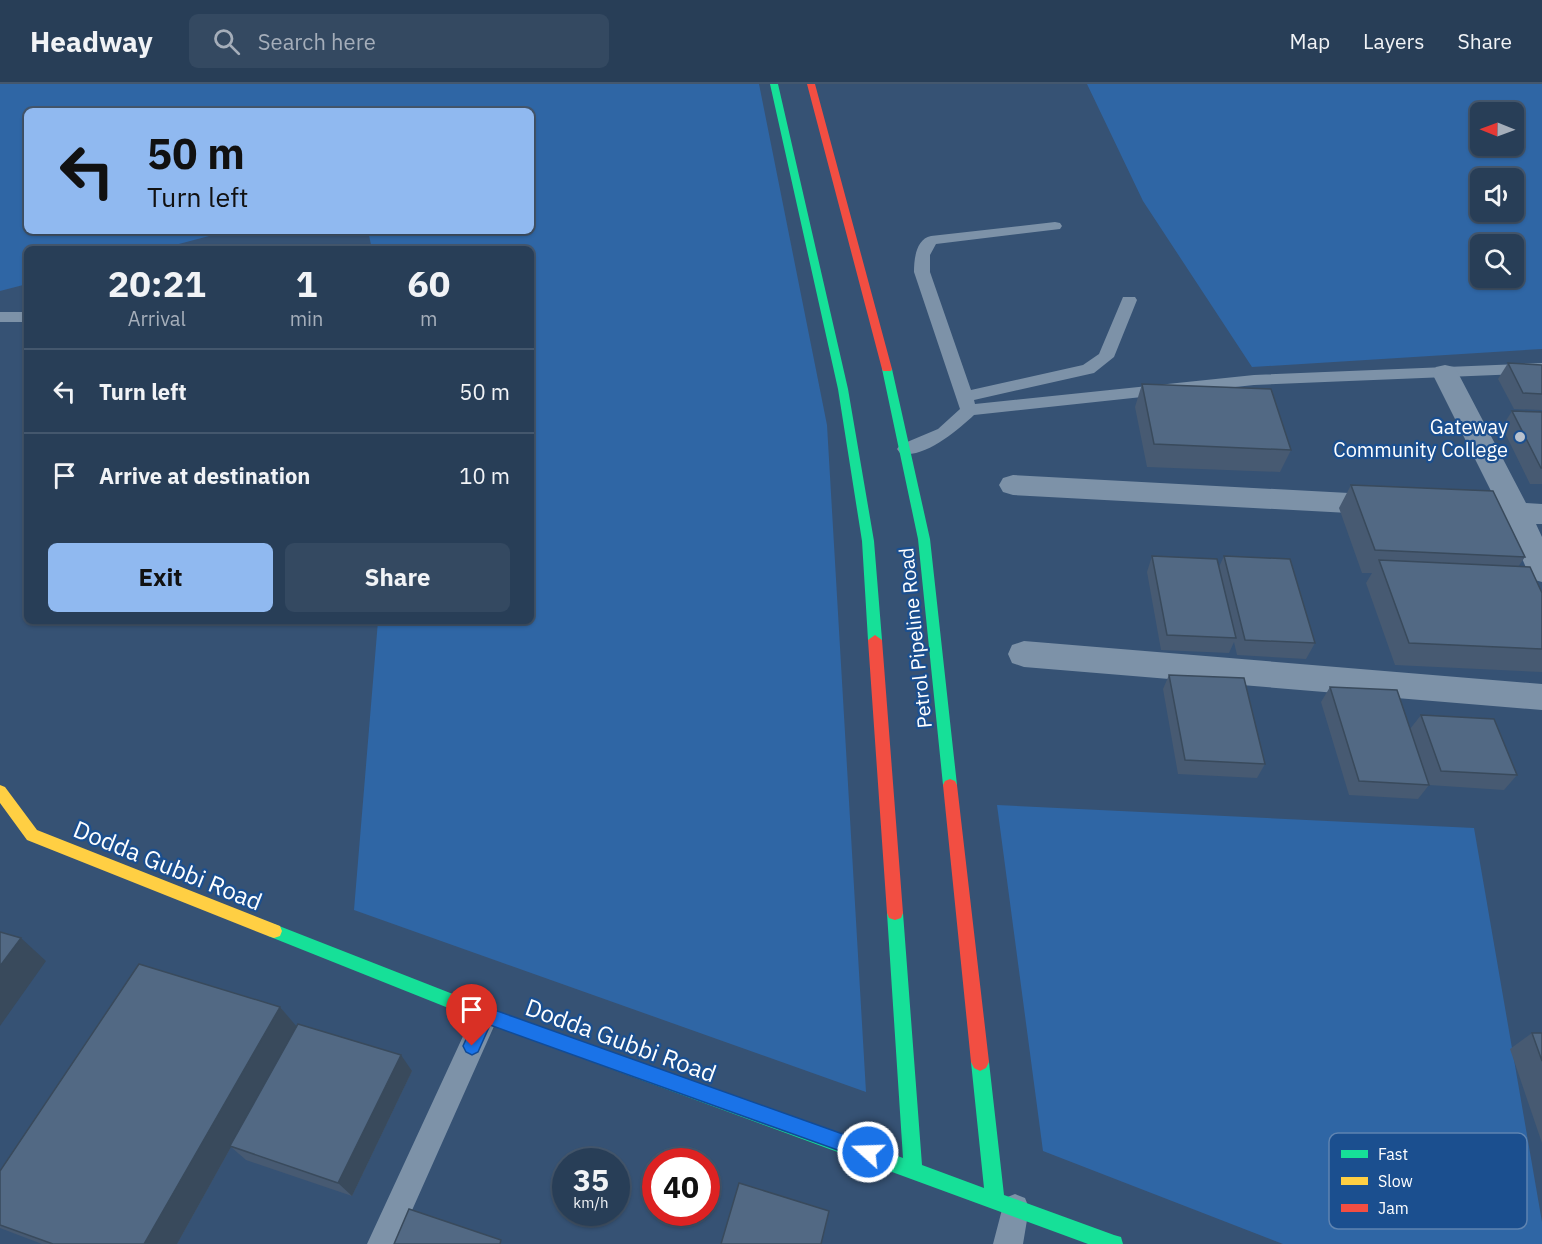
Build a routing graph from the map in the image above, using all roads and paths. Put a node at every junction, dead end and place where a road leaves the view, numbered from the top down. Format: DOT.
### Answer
graph roads {
  1 [pos="774,84"];
  2 [pos="811,84"];
  3 [pos="1055,226"];
  4 [pos="1129,300"];
  5 [pos="0,317"];
  6 [pos="24,317"];
  7 [pos="1542,368"];
  8 [pos="1445,373"];
  9 [pos="967,404"];
  10 [pos="906,449"];
  11 [pos="1013,485"];
  12 [pos="1529,513"];
  13 [pos="1542,571"];
  14 [pos="1024,654"];
  15 [pos="1542,697"];
  16 [pos="0,791"];
  17 [pos="486,1015"];
  18 [pos="913,1168"];
  19 [pos="1005,1204"];
  20 [pos="382,1244"];
  21 [pos="1008,1244"];
  22 [pos="1114,1244"];
  1 -- 18 [label="main road, Petrol Pipeline Road"];
  2 -- 10 [label="main road, Petrol Pipeline Road"];
  3 -- 9 [label="lane"];
  4 -- 9 [label="lane"];
  5 -- 6 [label="lane"];
  7 -- 8 [label="lane"];
  8 -- 9 [label="lane"];
  8 -- 12 [label="street"];
  9 -- 10 [label="lane"];
  10 -- 19 [label="main road, Petrol Pipeline Road"];
  11 -- 12 [label="street"];
  12 -- 13 [label="street"];
  14 -- 15 [label="street"];
  16 -- 17 [label="main road, Dodda Gubbi Road"];
  17 -- 18 [label="main road, Dodda Gubbi Road"];
  17 -- 20 [label="lane"];
  18 -- 19 [label="main road, Dodda Gubbi Road"];
  19 -- 21 [label="lane"];
  19 -- 22 [label="main road, Dodda Gubbi Road"];
}
